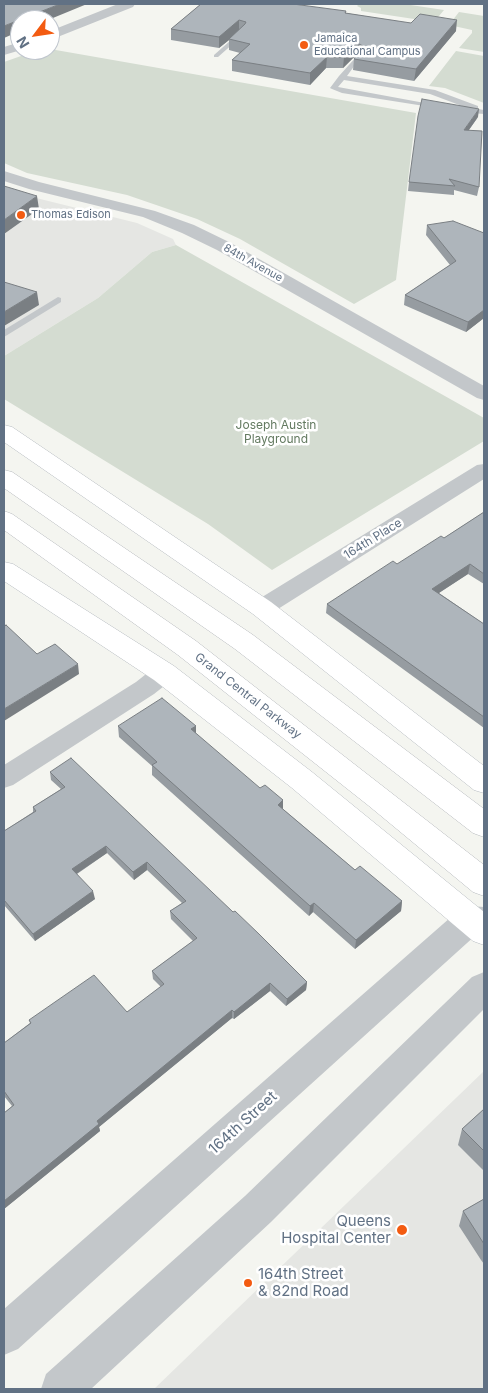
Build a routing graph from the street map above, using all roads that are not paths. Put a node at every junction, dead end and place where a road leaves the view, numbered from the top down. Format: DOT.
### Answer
graph roads {
  1 [pos="128,4"];
  2 [pos="60,32"];
  3 [pos="241,34"];
  4 [pos="216,56"];
  5 [pos="357,58"];
  6 [pos="341,78"];
  7 [pos="441,107"];
  8 [pos="450,108"];
  9 [pos="484,112"];
  10 [pos="4,176"];
  11 [pos="58,300"];
  12 [pos="4,334"];
  13 [pos="484,394"];
  14 [pos="4,432"];
  15 [pos="484,470"];
  16 [pos="4,477"];
  17 [pos="4,519"];
  18 [pos="4,570"];
  19 [pos="262,608"];
  20 [pos="164,672"];
  21 [pos="4,778"];
  22 [pos="484,782"];
  23 [pos="484,825"];
  24 [pos="484,883"];
  25 [pos="480,924"];
  26 [pos="484,987"];
  27 [pos="4,1335"];
  28 [pos="61,1389"];
  1 -- 2 [label="street"];
  3 -- 4 [label="lane"];
  5 -- 6 [label="lane"];
  6 -- 7 [label="lane"];
  6 -- 9 [label="lane"];
  8 -- 9 [label="lane"];
  10 -- 13 [label="street, 84th Avenue"];
  11 -- 12 [label="lane"];
  14 -- 19 [label="main road"];
  15 -- 19 [label="street, 164th Place"];
  16 -- 23 [label="main road"];
  17 -- 24 [label="main road, Grand Central Parkway"];
  18 -- 20 [label="main road"];
  19 -- 22 [label="main road"];
  20 -- 21 [label="street"];
  20 -- 25 [label="main road"];
  25 -- 27 [label="street, 164th Street"];
  26 -- 28 [label="street"];
}
